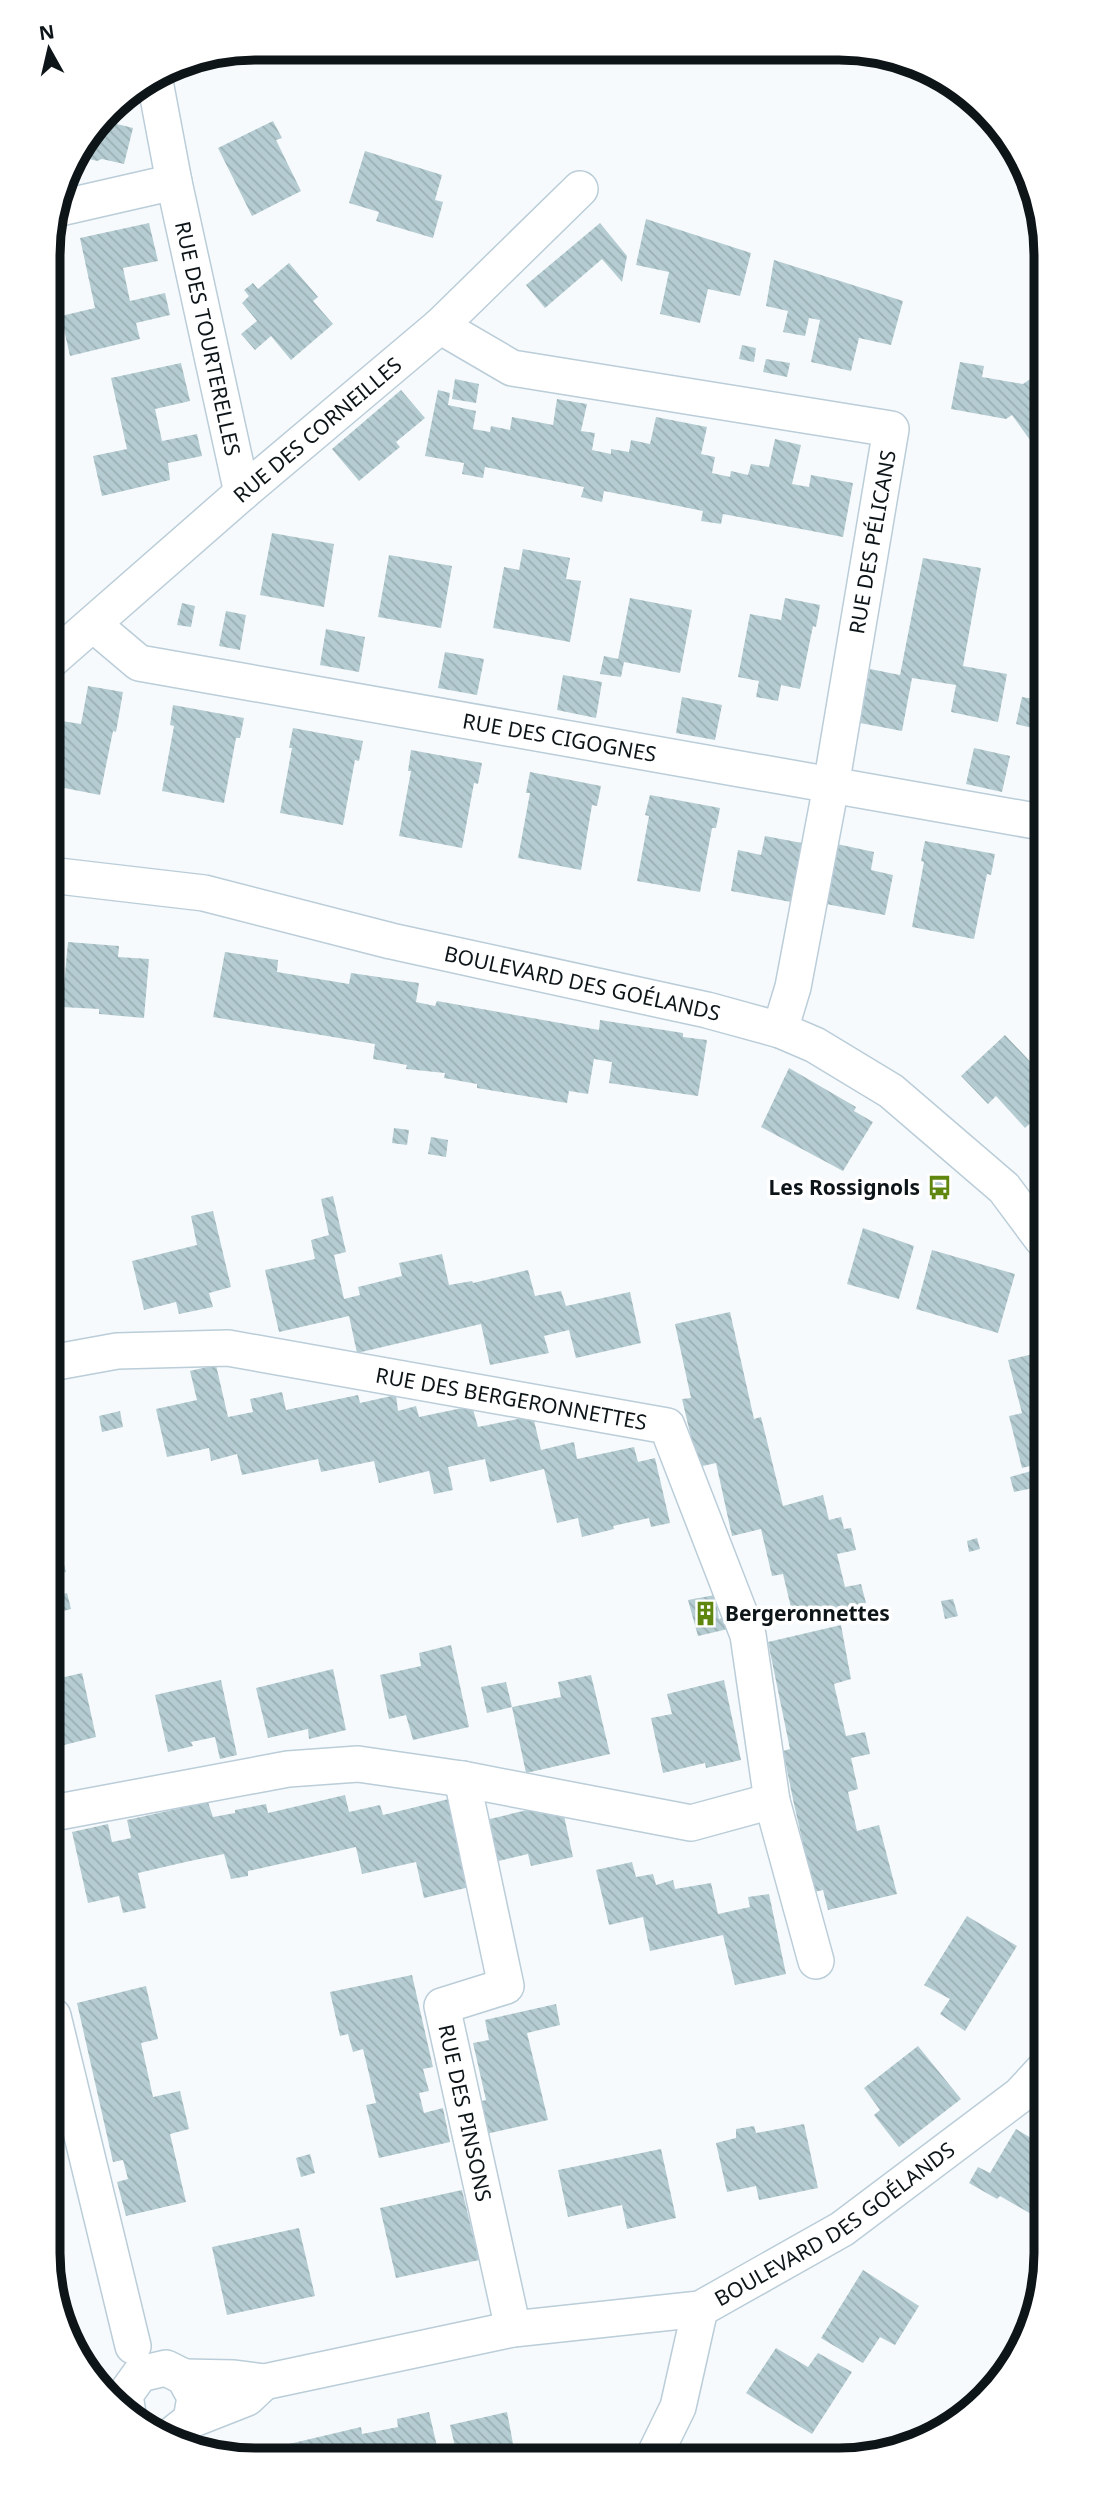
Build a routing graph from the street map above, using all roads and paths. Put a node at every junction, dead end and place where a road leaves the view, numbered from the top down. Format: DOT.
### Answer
graph roads {
  1 [pos="156,87"];
  2 [pos="174,182"];
  3 [pos="580,189"];
  4 [pos="65,207"];
  5 [pos="440,326"];
  6 [pos="242,493"];
  7 [pos="93,625"];
  8 [pos="60,653"];
  9 [pos="831,786"];
  10 [pos="1034,821"];
  11 [pos="60,876"];
  12 [pos="780,1030"];
  13 [pos="1034,1228"];
  14 [pos="60,1361"];
  15 [pos="462,1779"];
  16 [pos="772,1801"];
  17 [pos="60,1812"];
  18 [pos="816,1961"];
  19 [pos="60,2045"];
  20 [pos="1033,2081"];
  21 [pos="700,2309"];
  22 [pos="513,2329"];
  23 [pos="133,2346"];
  24 [pos="175,2373"];
  25 [pos="264,2382"];
  26 [pos="126,2399"];
  27 [pos="128,2400"];
  28 [pos="182,2427"];
  29 [pos="661,2448"];
  1 -- 2 [label="street, RUE DES TOURTERELLES"];
  2 -- 4 [label="street"];
  2 -- 6 [label="street, RUE DES TOURTERELLES"];
  3 -- 5 [label="street, RUE DES CORNEILLES"];
  5 -- 6 [label="street, RUE DES CORNEILLES"];
  5 -- 9 [label="street, RUE DES PÉLICANS"];
  6 -- 7 [label="street, RUE DES CORNEILLES"];
  7 -- 8 [label="street, RUE DES CORNEILLES"];
  7 -- 9 [label="street, RUE DES CIGOGNES"];
  9 -- 10 [label="street, RUE DES CIGOGNES"];
  9 -- 12 [label="street, RUE DES PÉLICANS"];
  11 -- 12 [label="street, BOULEVARD DES GOÉLANDS"];
  12 -- 13 [label="street, BOULEVARD DES GOÉLANDS"];
  14 -- 16 [label="street, RUE DES BERGERONNETTES"];
  15 -- 16 [label="street"];
  15 -- 17 [label="street"];
  15 -- 22 [label="street, RUE DES PINSONS"];
  16 -- 18 [label="street, RUE DES BERGERONNETTES"];
  19 -- 23 [label="street"];
  20 -- 21 [label="street, BOULEVARD DES GOÉLANDS"];
  21 -- 22 [label="street, BOULEVARD DES GOÉLANDS"];
  21 -- 29 [label="street"];
  22 -- 25 [label="street, BOULEVARD DES GOÉLANDS"];
  23 -- 24 [label="street"];
  23 -- 26 [label="street"];
  24 -- 25 [label="street"];
  24 -- 27 [label="street"];
  24 -- 28 [label="street"];
  25 -- 28 [label="street"];
}
